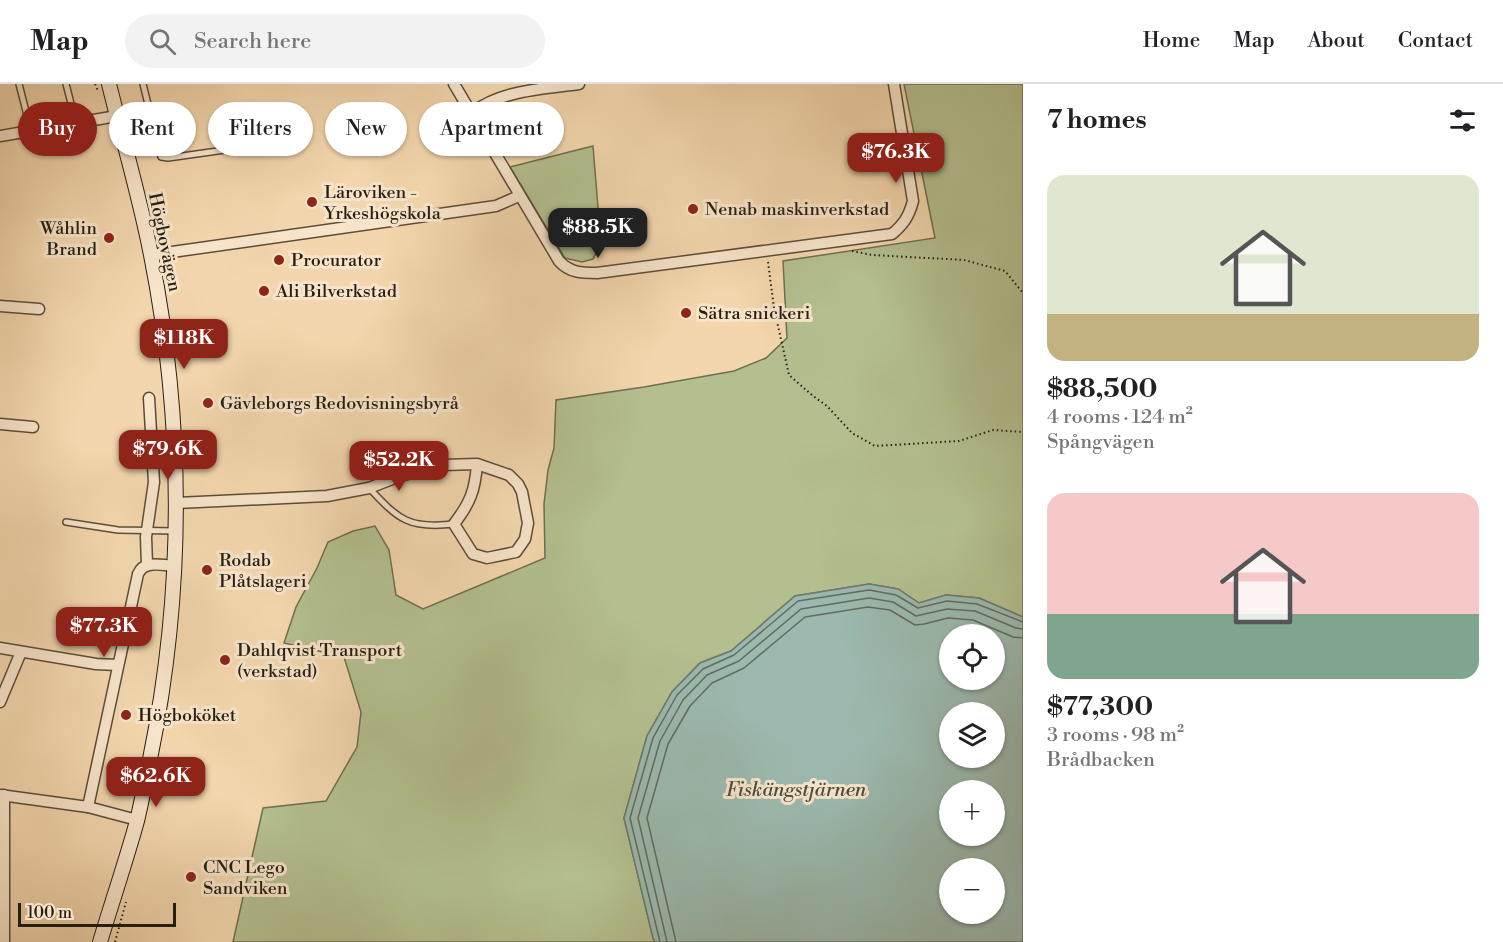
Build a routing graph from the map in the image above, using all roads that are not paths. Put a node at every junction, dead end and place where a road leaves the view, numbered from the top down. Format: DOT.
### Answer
graph roads {
  1 [pos="19,84"];
  2 [pos="66,84"];
  3 [pos="109,84"];
  4 [pos="143,84"];
  5 [pos="454,84"];
  6 [pos="579,84"];
  7 [pos="894,84"];
  8 [pos="24,102"];
  9 [pos="71,102"];
  10 [pos="114,102"];
  11 [pos="465,102"];
  12 [pos="487,102"];
  13 [pos="18,133"];
  14 [pos="0,136"];
  15 [pos="208,152"];
  16 [pos="127,156"];
  17 [pos="496,156"];
  18 [pos="519,196"];
  19 [pos="151,255"];
  20 [pos="0,306"];
  21 [pos="39,309"];
  22 [pos="149,398"];
  23 [pos="0,424"];
  24 [pos="33,427"];
  25 [pos="477,464"];
  26 [pos="369,488"];
  27 [pos="177,502"];
  28 [pos="66,522"];
  29 [pos="454,524"];
  30 [pos="147,530"];
  31 [pos="176,531"];
  32 [pos="147,565"];
  33 [pos="174,566"];
  34 [pos="0,648"];
  35 [pos="21,652"];
  36 [pos="117,665"];
  37 [pos="0,702"];
  38 [pos="2,795"];
  39 [pos="88,807"];
  40 [pos="137,820"];
  41 [pos="4,942"];
  42 [pos="100,942"];
  1 -- 8 [label="lane"];
  2 -- 9 [label="lane"];
  3 -- 10 [label="main road, Högbovägen"];
  4 -- 15 [label="lane"];
  5 -- 11 [label="street"];
  6 -- 12 [label="street"];
  7 -- 18 [label="street"];
  13 -- 14 [label="street"];
  16 -- 19 [label="main road, Högbovägen"];
  17 -- 18 [label="street"];
  18 -- 19 [label="street"];
  19 -- 27 [label="main road, Högbovägen"];
  20 -- 21 [label="street"];
  22 -- 30 [label="street"];
  23 -- 24 [label="street"];
  25 -- 26 [label="street"];
  25 -- 29 [label="street"];
  25 -- 29 [label="street"];
  26 -- 27 [label="street"];
  26 -- 29 [label="lane"];
  27 -- 31 [label="main road, Högbovägen"];
  28 -- 30 [label="lane"];
  30 -- 31 [label="lane"];
  30 -- 32 [label="street"];
  31 -- 33 [label="main road, Högbovägen"];
  32 -- 33 [label="street"];
  32 -- 36 [label="street"];
  33 -- 40 [label="main road, Högbovägen"];
  34 -- 35 [label="street"];
  35 -- 36 [label="street"];
  35 -- 37 [label="street"];
  36 -- 39 [label="street"];
  38 -- 39 [label="street"];
  38 -- 41 [label="street"];
  39 -- 40 [label="street"];
  40 -- 42 [label="main road, Högbovägen"];
}
